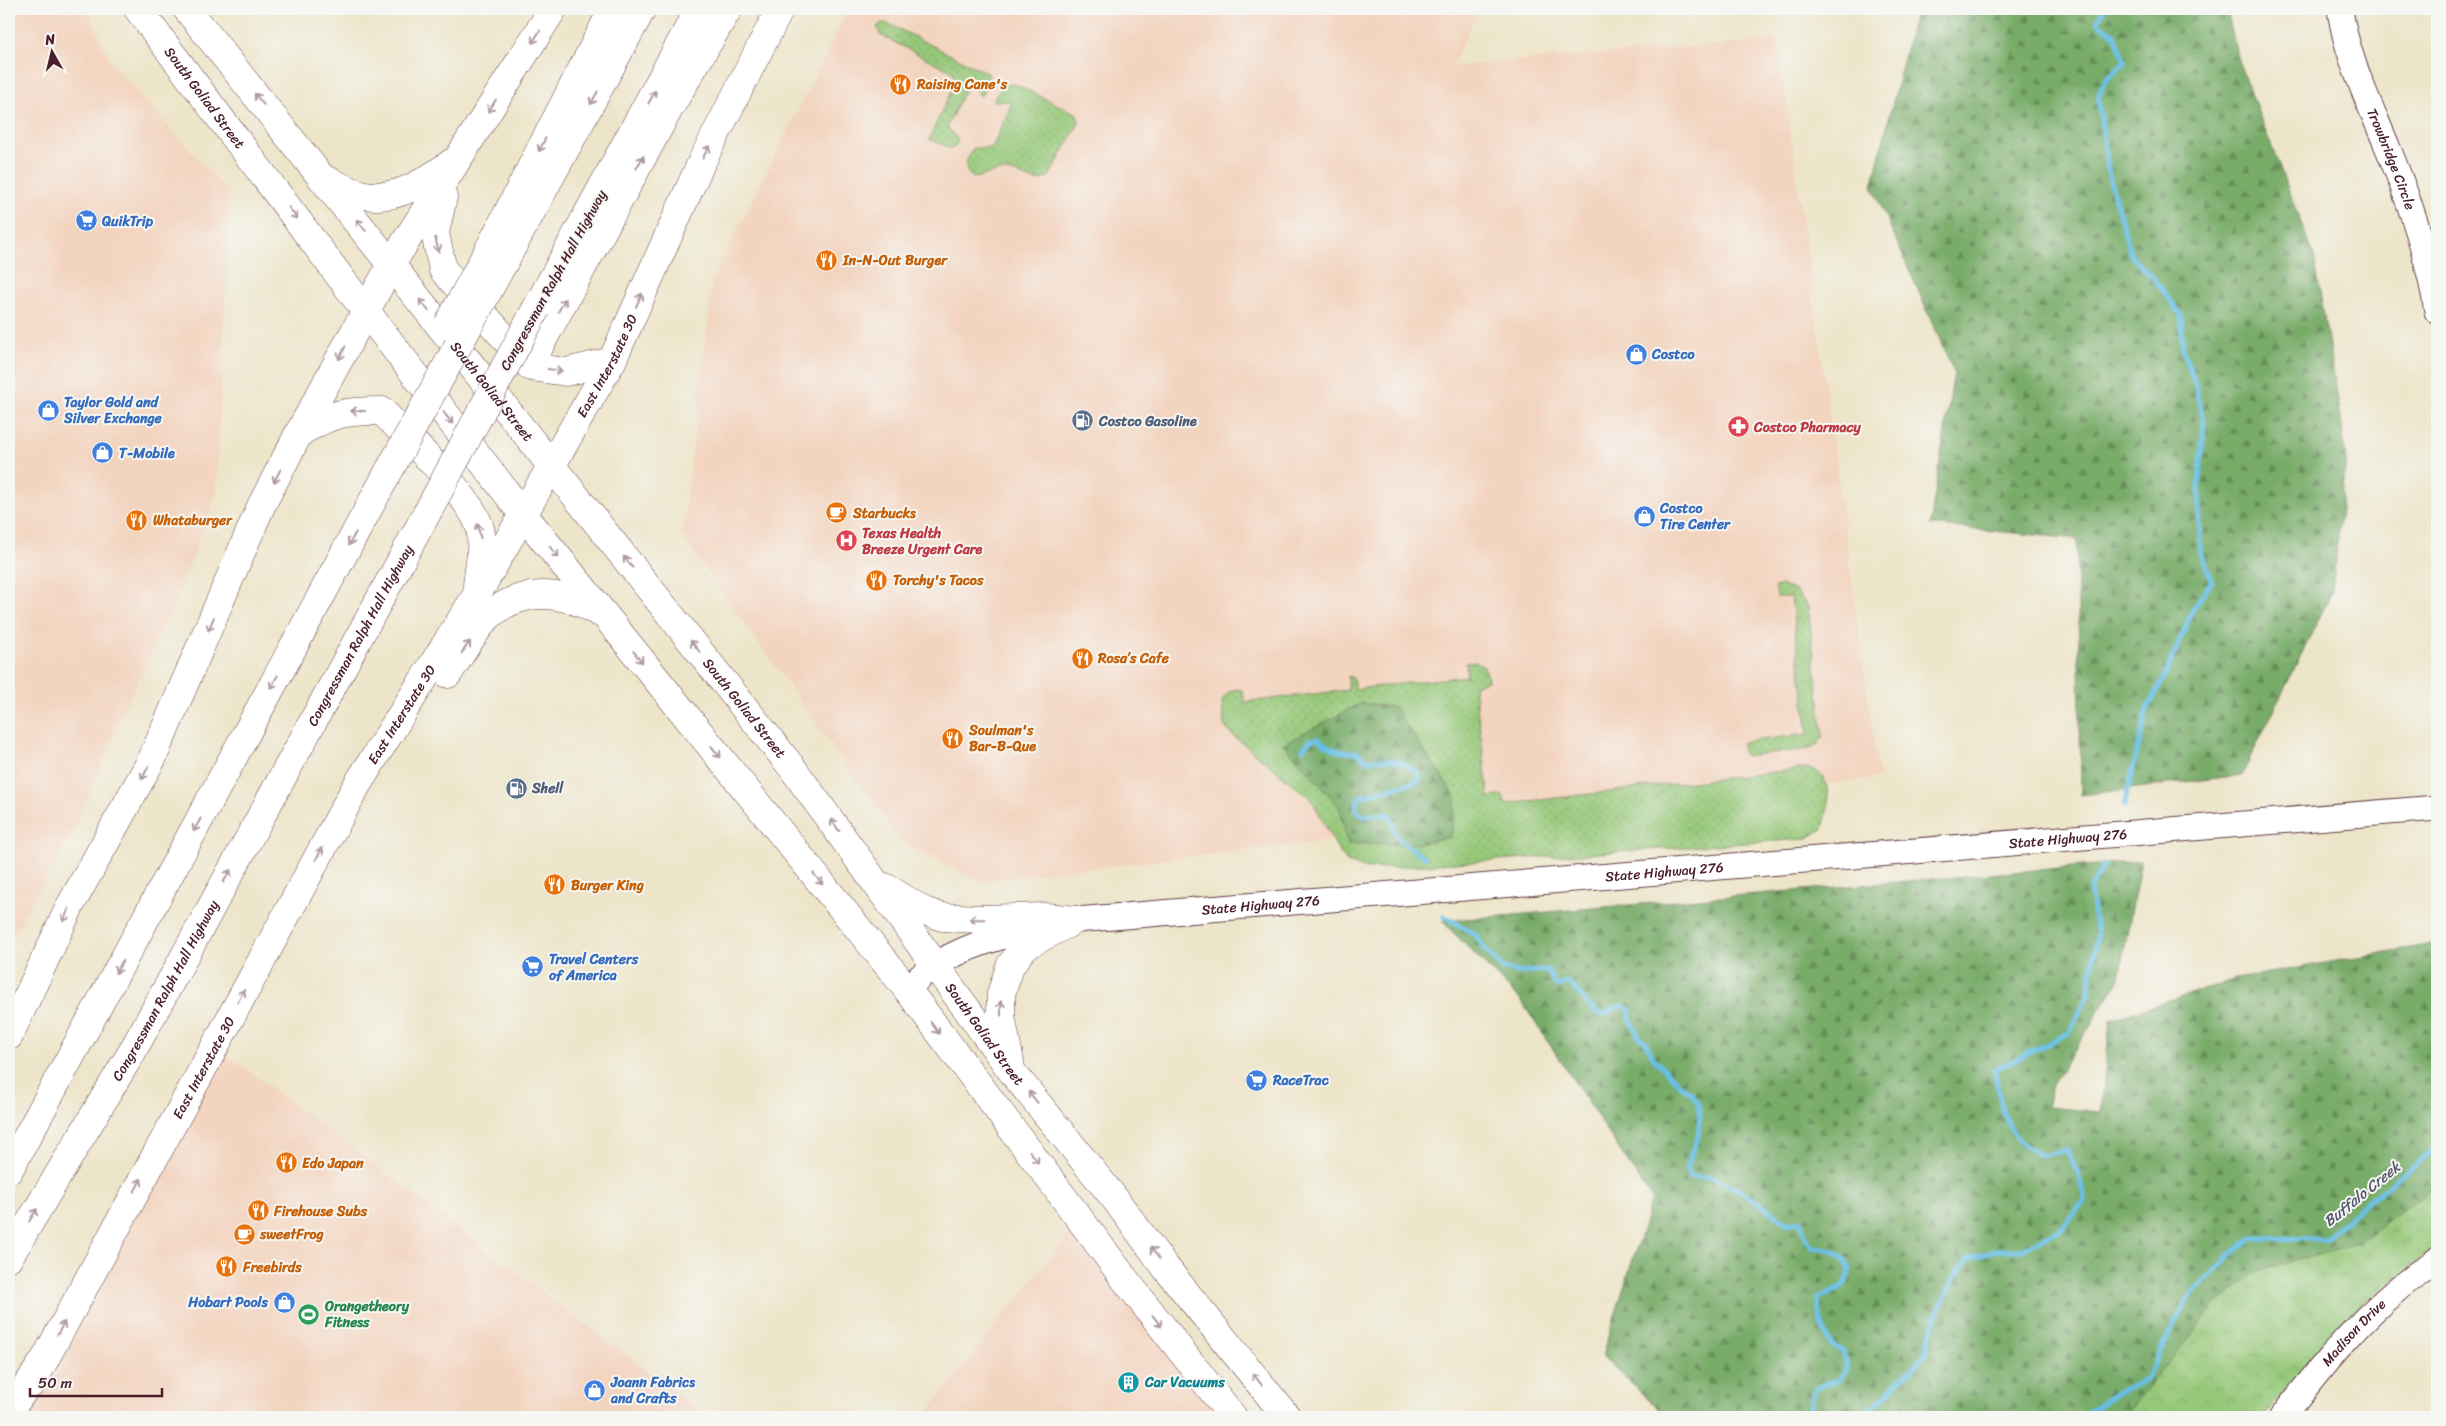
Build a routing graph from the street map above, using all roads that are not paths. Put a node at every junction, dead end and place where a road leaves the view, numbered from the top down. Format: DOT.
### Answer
graph roads {
  1 [pos="138,9"];
  2 [pos="187,9"];
  3 [pos="553,9"];
  4 [pos="613,9"];
  5 [pos="642,9"];
  6 [pos="699,9"];
  7 [pos="728,9"];
  8 [pos="780,9"];
  9 [pos="2340,9"];
  10 [pos="461,157"];
  11 [pos="324,180"];
  12 [pos="446,180"];
  13 [pos="496,256"];
  14 [pos="392,263"];
  15 [pos="365,310"];
  16 [pos="2437,311"];
  17 [pos="509,359"];
  18 [pos="612,361"];
  19 [pos="300,433"];
  20 [pos="552,467"];
  21 [pos="524,514"];
  22 [pos="476,596"];
  23 [pos="608,619"];
  24 [pos="408,706"];
  25 [pos="2437,808"];
  26 [pos="873,879"];
  27 [pos="1076,920"];
  28 [pos="935,965"];
  29 [pos="907,989"];
  30 [pos="9,1036"];
  31 [pos="1013,1073"];
  32 [pos="9,1170"];
  33 [pos="9,1257"];
  34 [pos="2437,1260"];
  35 [pos="1127,1282"];
  36 [pos="43,1362"];
  37 [pos="1282,1411"];
  38 [pos="9,1412"];
  39 [pos="14,1417"];
  40 [pos="1233,1417"];
  41 [pos="2282,1417"];
  1 -- 15 [label="main road, South Goliad Street, one-way"];
  11 -- 2 [label="main road, South Goliad Street, one-way"];
  3 -- 10 [label="main road, one-way"];
  4 -- 13 [label="main road, one-way"];
  5 -- 13 [label="main road, one-way"];
  17 -- 6 [label="main road, Congressman Ralph Hall Highway, one-way, bridge"];
  17 -- 7 [label="main road, one-way"];
  18 -- 8 [label="main road, East Interstate 30, one-way"];
  9 -- 16 [label="street, Trowbridge Circle"];
  10 -- 11 [label="main road"];
  10 -- 12 [label="main road"];
  14 -- 11 [label="main road, South Goliad Street, one-way"];
  12 -- 14 [label="main road"];
  12 -- 18 [label="main road, one-way"];
  13 -- 32 [label="main road, one-way, bridge"];
  14 -- 15 [label="main road"];
  20 -- 14 [label="main road, South Goliad Street, one-way"];
  15 -- 19 [label="main road, one-way"];
  15 -- 21 [label="main road, South Goliad Street, one-way"];
  33 -- 17 [label="main road, Congressman Ralph Hall Highway, one-way, bridge"];
  18 -- 20 [label="main road, East Interstate 30"];
  22 -- 19 [label="main road, one-way"];
  19 -- 30 [label="main road, one-way"];
  20 -- 21 [label="main road, East Interstate 30"];
  26 -- 20 [label="main road, South Goliad Street, one-way"];
  21 -- 22 [label="main road, East Interstate 30"];
  21 -- 23 [label="main road, South Goliad Street, one-way"];
  22 -- 24 [label="main road, East Interstate 30"];
  24 -- 23 [label="main road, one-way"];
  23 -- 29 [label="main road, South Goliad Street, one-way"];
  36 -- 24 [label="main road, East Interstate 30, one-way"];
  25 -- 27 [label="street, State Highway 276"];
  27 -- 26 [label="main road, one-way"];
  26 -- 28 [label="main road, South Goliad Street"];
  27 -- 28 [label="street, State Highway 276"];
  31 -- 27 [label="main road, one-way"];
  28 -- 29 [label="street, State Highway 276"];
  28 -- 31 [label="main road, South Goliad Street"];
  29 -- 35 [label="main road, South Goliad Street, one-way"];
  37 -- 31 [label="main road, South Goliad Street, one-way"];
  34 -- 41 [label="street, Madison Drive"];
  35 -- 37 [label="main road"];
  35 -- 40 [label="main road, South Goliad Street, one-way"];
  36 -- 38 [label="main road"];
  36 -- 39 [label="main road, East Interstate 30"];
}
